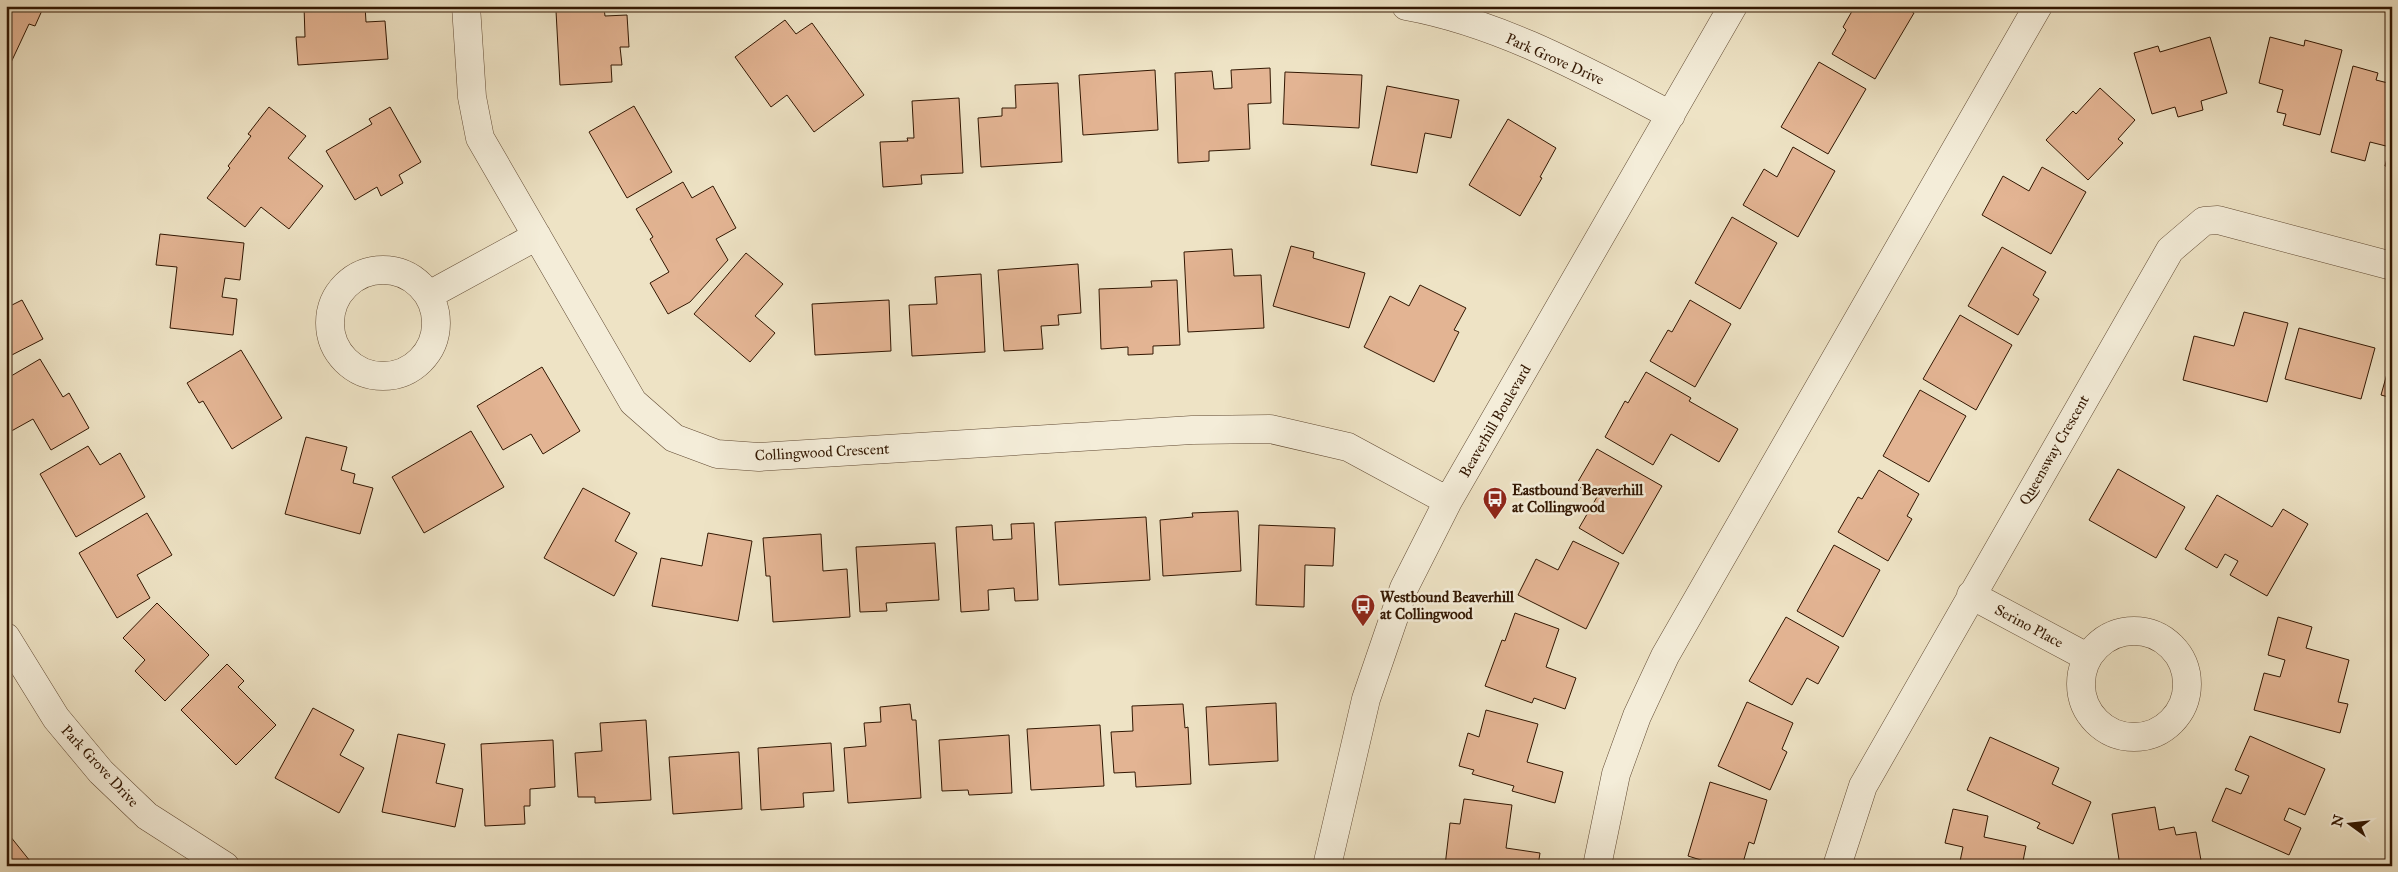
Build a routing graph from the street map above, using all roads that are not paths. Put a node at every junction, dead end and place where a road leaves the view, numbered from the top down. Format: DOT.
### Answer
graph roads {
  1 [pos="466,6"];
  2 [pos="1406,6"];
  3 [pos="1733,6"];
  4 [pos="2038,6"];
  5 [pos="1671,115"];
  6 [pos="537,236"];
  7 [pos="2392,266"];
  8 [pos="429,295"];
  9 [pos="1448,501"];
  10 [pos="1971,595"];
  11 [pos="6,637"];
  12 [pos="2087,658"];
  13 [pos="224,866"];
  14 [pos="1327,866"];
  15 [pos="1597,866"];
  16 [pos="1837,866"];
  1 -- 6 [label="street, Collingwood Crescent"];
  2 -- 5 [label="street, Park Grove Drive"];
  3 -- 5 [label="street, Beaverhill Boulevard"];
  4 -- 15 [label="street"];
  5 -- 9 [label="street, Beaverhill Boulevard"];
  6 -- 8 [label="street"];
  6 -- 9 [label="street, Collingwood Crescent"];
  7 -- 10 [label="street, Queensway Crescent"];
  9 -- 14 [label="street, Beaverhill Boulevard"];
  10 -- 12 [label="street, Serino Place"];
  10 -- 16 [label="street, Queensway Crescent"];
  11 -- 13 [label="street, Park Grove Drive"];
}
